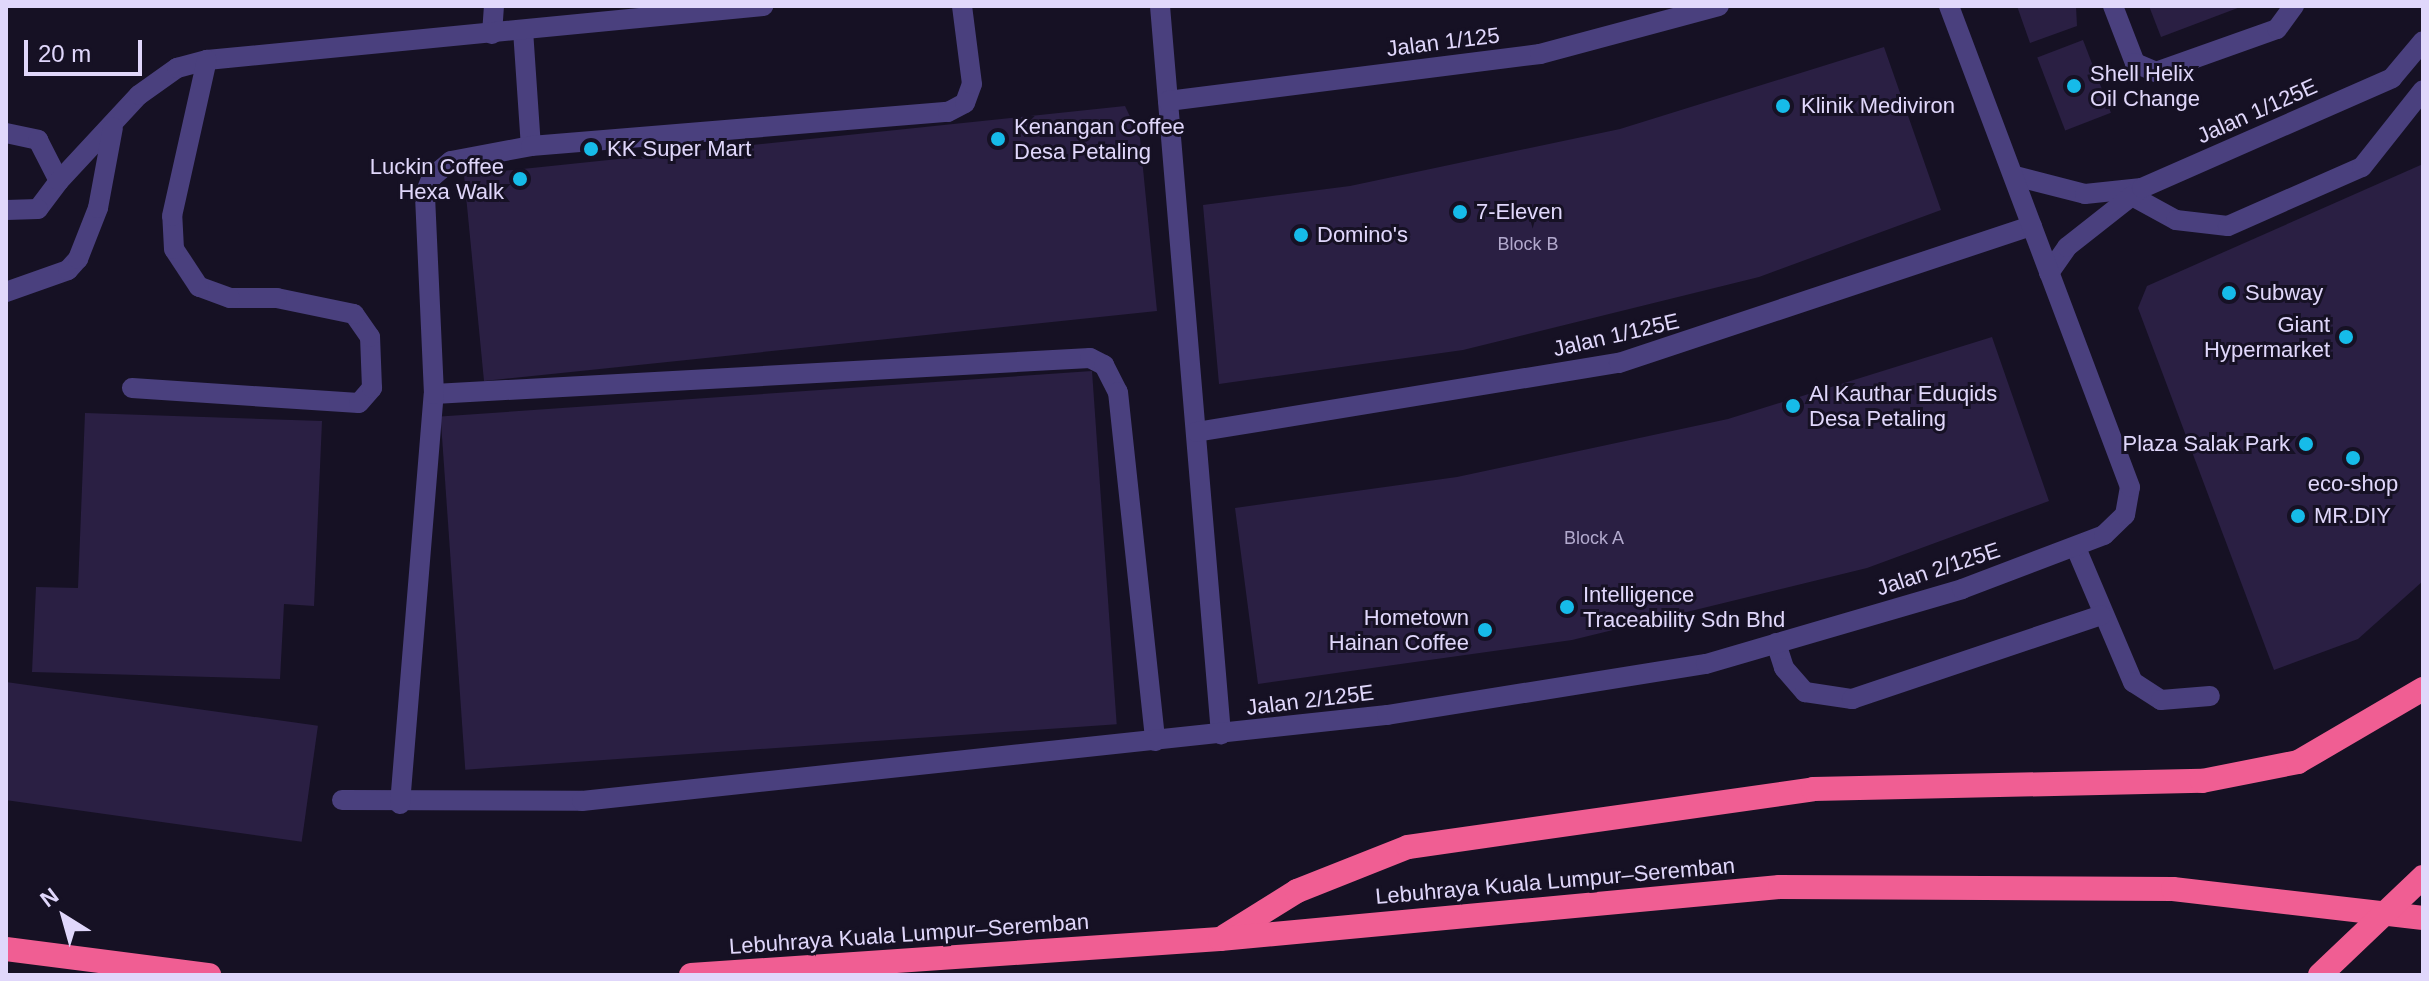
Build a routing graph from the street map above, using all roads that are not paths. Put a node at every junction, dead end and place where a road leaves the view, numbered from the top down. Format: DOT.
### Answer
graph roads {
  1 [pos="494,6"];
  2 [pos="763,6"];
  3 [pos="962,6"];
  4 [pos="1160,6"];
  5 [pos="1719,6"];
  6 [pos="1949,6"];
  7 [pos="2113,6"];
  8 [pos="2294,6"];
  9 [pos="523,30"];
  10 [pos="492,34"];
  11 [pos="2423,41"];
  12 [pos="207,60"];
  13 [pos="2392,78"];
  14 [pos="2423,78"];
  15 [pos="2423,90"];
  16 [pos="1168,101"];
  17 [pos="117,116"];
  18 [pos="6,133"];
  19 [pos="531,146"];
  20 [pos="2015,176"];
  21 [pos="59,181"];
  22 [pos="2137,192"];
  23 [pos="6,210"];
  24 [pos="2032,226"];
  25 [pos="2049,273"];
  26 [pos="6,282"];
  27 [pos="28,282"];
  28 [pos="6,292"];
  29 [pos="132,388"];
  30 [pos="434,394"];
  31 [pos="1196,432"];
  32 [pos="2076,548"];
  33 [pos="2101,615"];
  34 [pos="1776,643"];
  35 [pos="2423,689"];
  36 [pos="2210,696"];
  37 [pos="1221,734"];
  38 [pos="1155,741"];
  39 [pos="342,800"];
  40 [pos="400,804"];
  41 [pos="2423,877"];
  42 [pos="2423,918"];
  43 [pos="1220,939"];
  44 [pos="6,949"];
  45 [pos="209,975"];
  46 [pos="691,975"];
  47 [pos="2320,975"];
  1 -- 10 [label="street"];
  2 -- 9 [label="street"];
  3 -- 19 [label="street"];
  4 -- 16 [label="street"];
  5 -- 16 [label="street, Jalan 1/125"];
  6 -- 20 [label="street, Jalan 2/125E"];
  7 -- 8 [label="street"];
  9 -- 10 [label="street"];
  9 -- 19 [label="street"];
  10 -- 12 [label="street"];
  11 -- 13 [label="street, Jalan 1/125E"];
  12 -- 17 [label="street"];
  12 -- 29 [label="street"];
  13 -- 14 [label="street, Jalan 1/125E"];
  13 -- 22 [label="street, Jalan 1/125E"];
  15 -- 22 [label="street"];
  16 -- 31 [label="street"];
  17 -- 21 [label="street"];
  17 -- 27 [label="street"];
  18 -- 21 [label="street"];
  19 -- 30 [label="street"];
  20 -- 22 [label="street, Jalan 1/125E"];
  20 -- 24 [label="street, Jalan 2/125E"];
  21 -- 23 [label="street"];
  22 -- 25 [label="street, Jalan 1/125E"];
  24 -- 25 [label="street, Jalan 2/125E"];
  24 -- 31 [label="street, Jalan 1/125E"];
  25 -- 32 [label="street, Jalan 2/125E"];
  26 -- 27 [label="street"];
  27 -- 28 [label="street"];
  30 -- 38 [label="street"];
  30 -- 40 [label="street"];
  31 -- 37 [label="street"];
  32 -- 33 [label="street"];
  32 -- 34 [label="street, Jalan 2/125E"];
  33 -- 34 [label="street"];
  33 -- 36 [label="street"];
  34 -- 37 [label="street, Jalan 2/125E"];
  35 -- 43 [label="highway"];
  37 -- 38 [label="street, Jalan 2/125E"];
  38 -- 40 [label="street, Jalan 2/125E"];
  39 -- 40 [label="street, Jalan 2/125E"];
  41 -- 47 [label="highway, bridge"];
  42 -- 43 [label="highway, Lebuhraya Kuala Lumpur–Seremban"];
  43 -- 46 [label="highway, Lebuhraya Kuala Lumpur–Seremban"];
  44 -- 45 [label="highway"];
}
